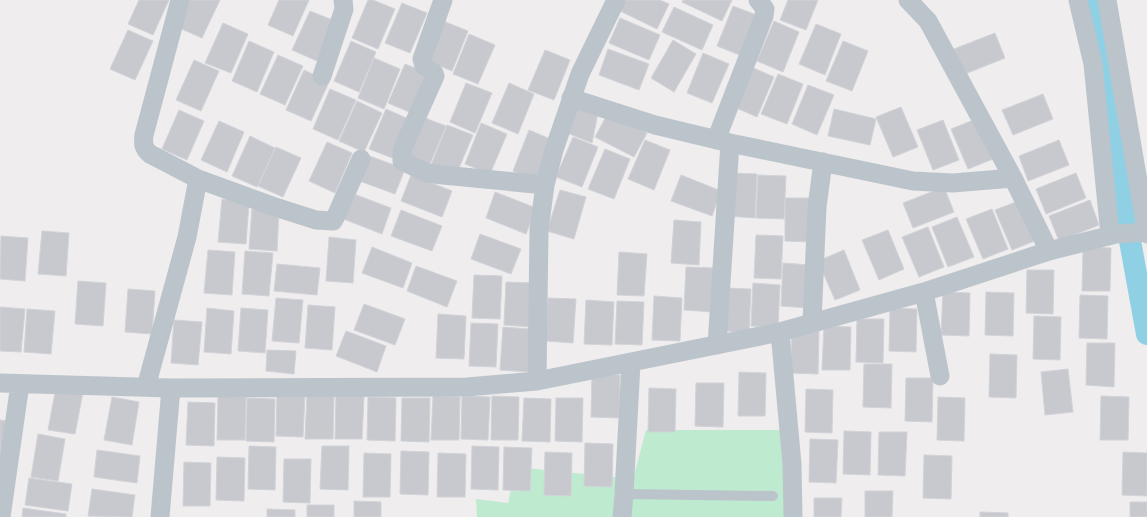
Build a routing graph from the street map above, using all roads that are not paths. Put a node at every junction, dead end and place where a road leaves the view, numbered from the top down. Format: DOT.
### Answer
graph roads {
  1 [pos="180,0"];
  2 [pos="343,0"];
  3 [pos="443,0"];
  4 [pos="616,0"];
  5 [pos="758,0"];
  6 [pos="908,0"];
  7 [pos="1078,0"];
  8 [pos="1107,0"];
  9 [pos="322,76"];
  10 [pos="571,98"];
  11 [pos="723,141"];
  12 [pos="361,159"];
  13 [pos="823,162"];
  14 [pos="198,179"];
  15 [pos="1009,179"];
  16 [pos="545,185"];
  17 [pos="1145,233"];
  18 [pos="1113,235"];
  19 [pos="1049,251"];
  20 [pos="924,292"];
  21 [pos="812,323"];
  22 [pos="780,332"];
  23 [pos="717,345"];
  24 [pos="631,363"];
  25 [pos="940,376"];
  26 [pos="537,381"];
  27 [pos="0,383"];
  28 [pos="20,384"];
  29 [pos="146,386"];
  30 [pos="171,388"];
  31 [pos="624,494"];
  32 [pos="773,496"];
  33 [pos="1,517"];
  34 [pos="160,517"];
  35 [pos="622,517"];
  36 [pos="794,517"];
  1 -- 14 [label="street"];
  2 -- 9 [label="street"];
  3 -- 16 [label="street"];
  4 -- 10 [label="street"];
  5 -- 11 [label="street"];
  6 -- 15 [label="street"];
  7 -- 18 [label="street"];
  8 -- 17 [label="street"];
  10 -- 11 [label="street"];
  10 -- 16 [label="street"];
  11 -- 13 [label="street"];
  11 -- 23 [label="street"];
  12 -- 14 [label="street"];
  13 -- 15 [label="street"];
  13 -- 21 [label="street"];
  14 -- 29 [label="street"];
  15 -- 19 [label="street"];
  16 -- 26 [label="street"];
  17 -- 18 [label="street"];
  18 -- 19 [label="street"];
  19 -- 20 [label="street"];
  20 -- 21 [label="street"];
  20 -- 25 [label="street"];
  21 -- 22 [label="street"];
  22 -- 23 [label="street"];
  22 -- 36 [label="street"];
  23 -- 24 [label="street"];
  24 -- 26 [label="street"];
  24 -- 31 [label="street"];
  26 -- 30 [label="street"];
  27 -- 28 [label="street"];
  28 -- 29 [label="street"];
  28 -- 33 [label="street"];
  29 -- 30 [label="street"];
  30 -- 34 [label="street"];
  31 -- 32 [label="lane"];
  31 -- 35 [label="street"];
}
